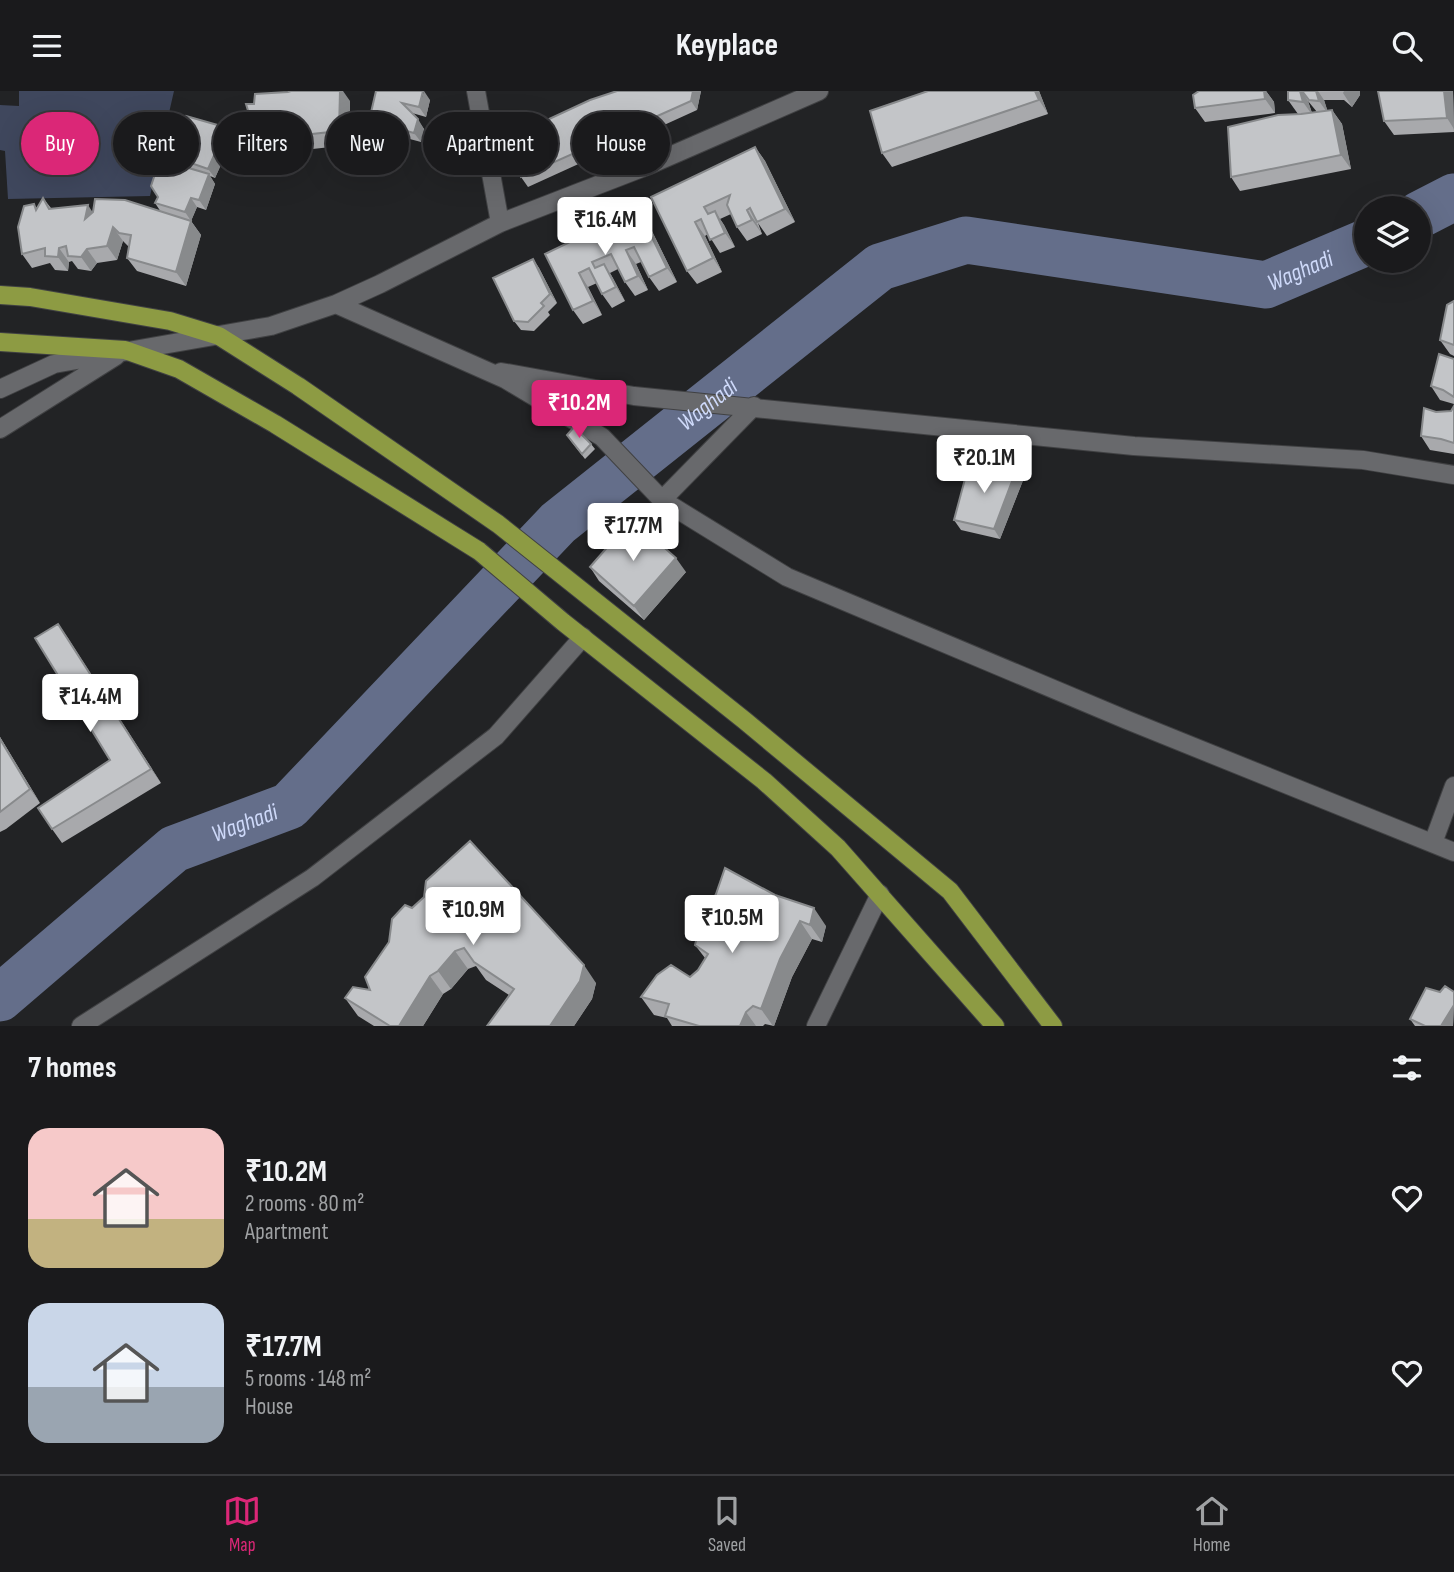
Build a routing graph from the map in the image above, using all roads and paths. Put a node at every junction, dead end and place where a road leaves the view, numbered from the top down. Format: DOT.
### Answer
graph roads {
  1 [pos="476,91"];
  2 [pos="819,91"];
  3 [pos="500,223"];
  4 [pos="0,295"];
  5 [pos="336,304"];
  6 [pos="219,336"];
  7 [pos="0,342"];
  8 [pos="125,350"];
  9 [pos="482,369"];
  10 [pos="0,389"];
  11 [pos="754,407"];
  12 [pos="0,429"];
  13 [pos="1454,475"];
  14 [pos="662,500"];
  15 [pos="583,637"];
  16 [pos="1454,786"];
  17 [pos="1433,843"];
  18 [pos="1454,852"];
  19 [pos="880,894"];
  20 [pos="81,1026"];
  21 [pos="816,1026"];
  22 [pos="995,1026"];
  23 [pos="1052,1026"];
  1 -- 3 [label="street"];
  2 -- 3 [label="street"];
  3 -- 5 [label="street"];
  4 -- 6 [label="main road"];
  5 -- 6 [label="street"];
  5 -- 9 [label="street"];
  6 -- 8 [label="street"];
  6 -- 23 [label="main road"];
  7 -- 8 [label="main road"];
  8 -- 10 [label="street"];
  8 -- 12 [label="street"];
  8 -- 15 [label="main road"];
  9 -- 11 [label="street"];
  9 -- 14 [label="street"];
  11 -- 13 [label="street"];
  11 -- 14 [label="street"];
  14 -- 17 [label="street"];
  15 -- 19 [label="main road"];
  15 -- 20 [label="street"];
  16 -- 17 [label="street"];
  17 -- 18 [label="street"];
  19 -- 21 [label="street"];
  19 -- 22 [label="main road"];
}
